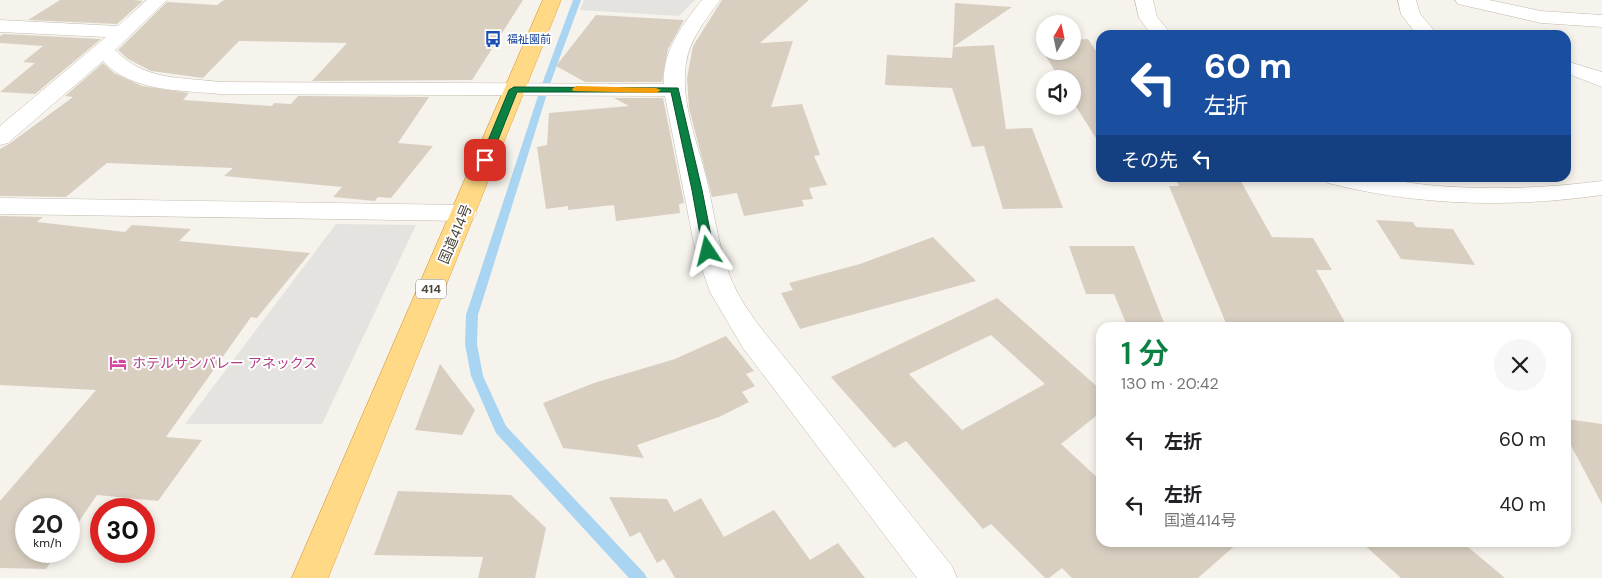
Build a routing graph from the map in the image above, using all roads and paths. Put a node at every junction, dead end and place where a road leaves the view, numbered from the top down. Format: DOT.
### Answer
graph roads {
  1 [pos="158,0"];
  2 [pos="552,0"];
  3 [pos="711,0"];
  4 [pos="1144,0"];
  5 [pos="1407,0"];
  6 [pos="1464,0"];
  7 [pos="1602,21"];
  8 [pos="0,26"];
  9 [pos="1158,30"];
  10 [pos="1424,30"];
  11 [pos="121,32"];
  12 [pos="103,50"];
  13 [pos="1571,68"];
  14 [pos="1602,81"];
  15 [pos="520,90"];
  16 [pos="674,90"];
  17 [pos="0,138"];
  18 [pos="1356,182"];
  19 [pos="1602,188"];
  20 [pos="0,206"];
  21 [pos="464,213"];
  22 [pos="310,578"];
  23 [pos="939,578"];
  1 -- 11 [label="street"];
  2 -- 15 [label="highway, 国道414号 / 414"];
  3 -- 16 [label="street"];
  4 -- 9 [label="street"];
  5 -- 10 [label="street"];
  6 -- 7 [label="street"];
  8 -- 11 [label="street"];
  11 -- 12 [label="street"];
  12 -- 15 [label="street"];
  12 -- 17 [label="street"];
  13 -- 14 [label="street"];
  15 -- 16 [label="street"];
  15 -- 21 [label="highway, 国道414号 / 414"];
  16 -- 23 [label="street"];
  18 -- 19 [label="street"];
  20 -- 21 [label="street"];
  21 -- 22 [label="highway, 国道414号 / 414"];
}
